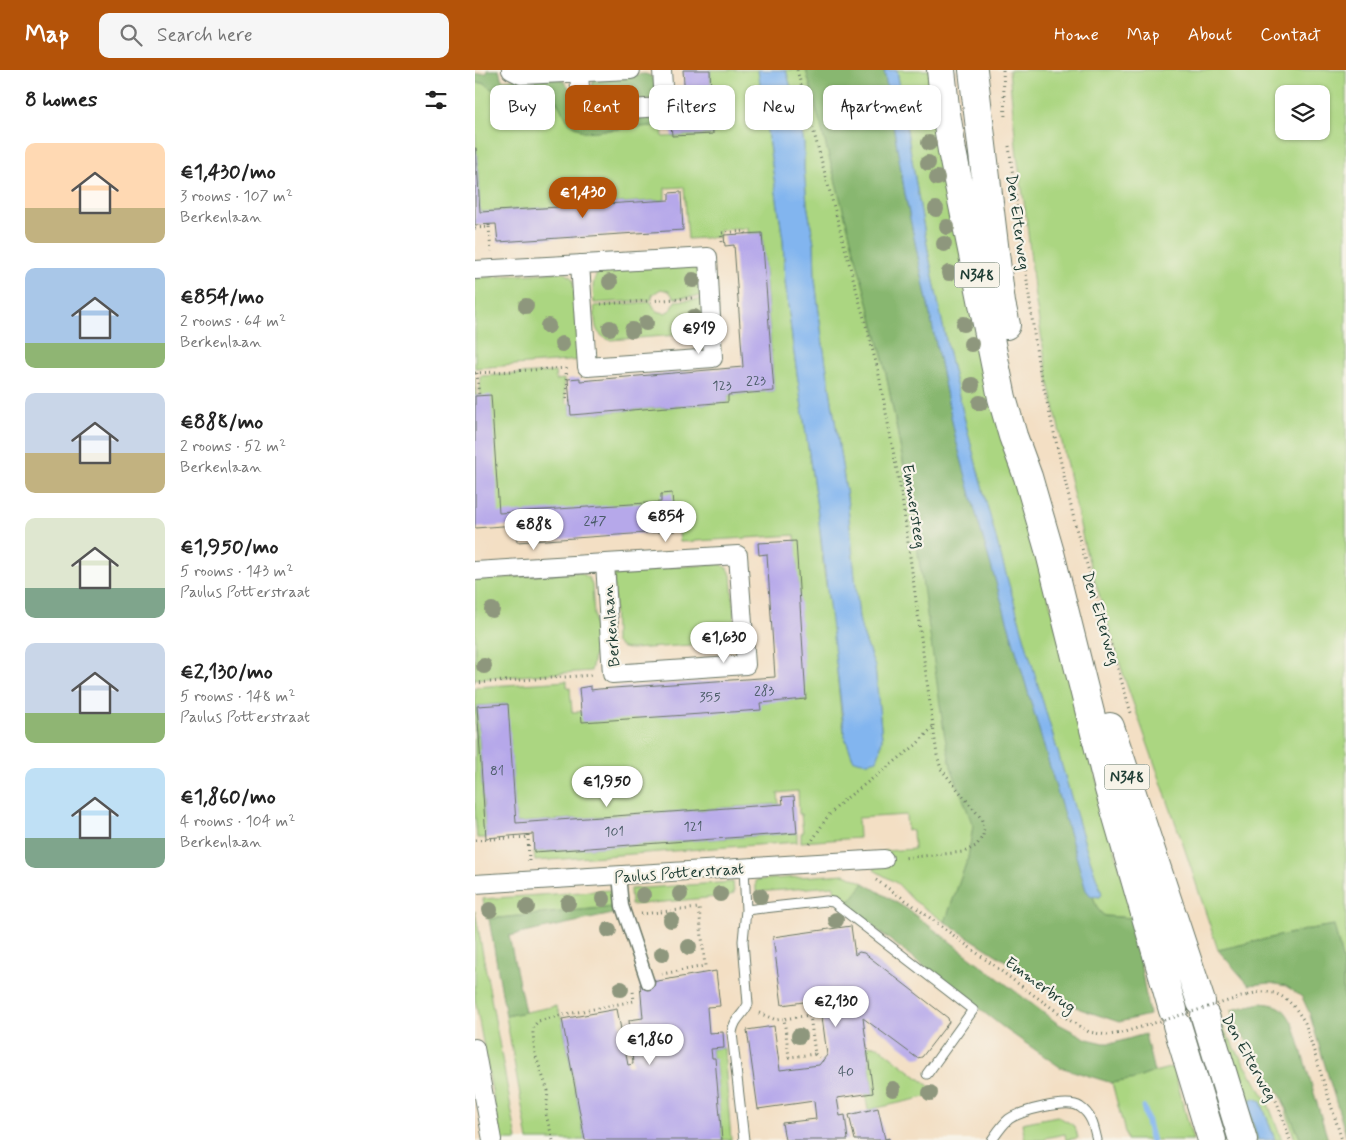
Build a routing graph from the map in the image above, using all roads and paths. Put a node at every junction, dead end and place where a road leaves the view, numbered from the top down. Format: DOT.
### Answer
graph roads {
  1 [pos="511,70"];
  2 [pos="631,70"];
  3 [pos="662,70"];
  4 [pos="797,70"];
  5 [pos="941,70"];
  6 [pos="973,70"];
  7 [pos="1003,70"];
  8 [pos="579,73"];
  9 [pos="1005,119"];
  10 [pos="1008,139"];
  11 [pos="475,228"];
  12 [pos="746,234"];
  13 [pos="722,242"];
  14 [pos="492,256"];
  15 [pos="580,264"];
  16 [pos="475,270"];
  17 [pos="710,298"];
  18 [pos="583,305"];
  19 [pos="587,367"];
  20 [pos="565,368"];
  21 [pos="476,373"];
  22 [pos="479,396"];
  23 [pos="570,401"];
  24 [pos="1028,477"];
  25 [pos="1050,553"];
  26 [pos="605,563"];
  27 [pos="475,571"];
  28 [pos="613,674"];
  29 [pos="475,682"];
  30 [pos="1133,721"];
  31 [pos="933,727"];
  32 [pos="475,840"];
  33 [pos="810,845"];
  34 [pos="884,859"];
  35 [pos="529,865"];
  36 [pos="744,868"];
  37 [pos="619,875"];
  38 [pos="875,879"];
  39 [pos="475,884"];
  40 [pos="747,910"];
  41 [pos="648,983"];
  42 [pos="815,1005"];
  43 [pos="747,1008"];
  44 [pos="810,1015"];
  45 [pos="784,1019"];
  46 [pos="538,1021"];
  47 [pos="1241,1046"];
  48 [pos="475,1048"];
  49 [pos="815,1054"];
  50 [pos="823,1061"];
  51 [pos="927,1074"];
  52 [pos="491,1140"];
  53 [pos="553,1140"];
  54 [pos="744,1140"];
  55 [pos="991,1140"];
  56 [pos="1097,1140"];
  57 [pos="1212,1140"];
  58 [pos="1243,1140"];
  59 [pos="1290,1140"];
  60 [pos="1342,1140"];
  1 -- 8 [label="street"];
  2 -- 8 [label="street"];
  3 -- 8 [label="street"];
  4 -- 31 [label="path, Emmersteeg"];
  5 -- 24 [label="main road, Den Elterweg / N348"];
  6 -- 24 [label="main road, Den Elterweg / N348"];
  7 -- 9 [label="path"];
  10 -- 30 [label="path, Den Elterweg"];
  11 -- 14 [label="path"];
  12 -- 13 [label="path"];
  15 -- 16 [label="street"];
  15 -- 17 [label="street"];
  15 -- 18 [label="street"];
  17 -- 18 [label="path"];
  17 -- 19 [label="street"];
  18 -- 19 [label="street"];
  19 -- 20 [label="path"];
  20 -- 21 [label="path"];
  20 -- 23 [label="path"];
  21 -- 22 [label="path"];
  24 -- 25 [label="main road, Den Elterweg / N348"];
  25 -- 57 [label="main road, Den Elterweg / N348"];
  25 -- 58 [label="main road, Den Elterweg / N348"];
  26 -- 27 [label="street, Berkenlaan"];
  26 -- 28 [label="street, Berkenlaan"];
  26 -- 28 [label="street, Berkenlaan"];
  28 -- 29 [label="path"];
  31 -- 33 [label="path"];
  31 -- 34 [label="path, Emmersteeg"];
  32 -- 35 [label="path"];
  34 -- 36 [label="street, Paulus Potterstraat"];
  36 -- 37 [label="street, Paulus Potterstraat"];
  36 -- 40 [label="lane"];
  37 -- 39 [label="street, Paulus Potterstraat"];
  37 -- 41 [label="street"];
  38 -- 60 [label="path, Emmerbrug, bridge"];
  40 -- 43 [label="lane"];
  40 -- 51 [label="lane"];
  42 -- 44 [label="path"];
  43 -- 45 [label="path"];
  43 -- 54 [label="lane"];
  44 -- 45 [label="path"];
  44 -- 49 [label="path"];
  45 -- 49 [label="path"];
  46 -- 53 [label="path"];
  47 -- 59 [label="path, Den Elterweg"];
  48 -- 52 [label="street"];
  49 -- 50 [label="path"];
  55 -- 56 [label="lane"];
}
